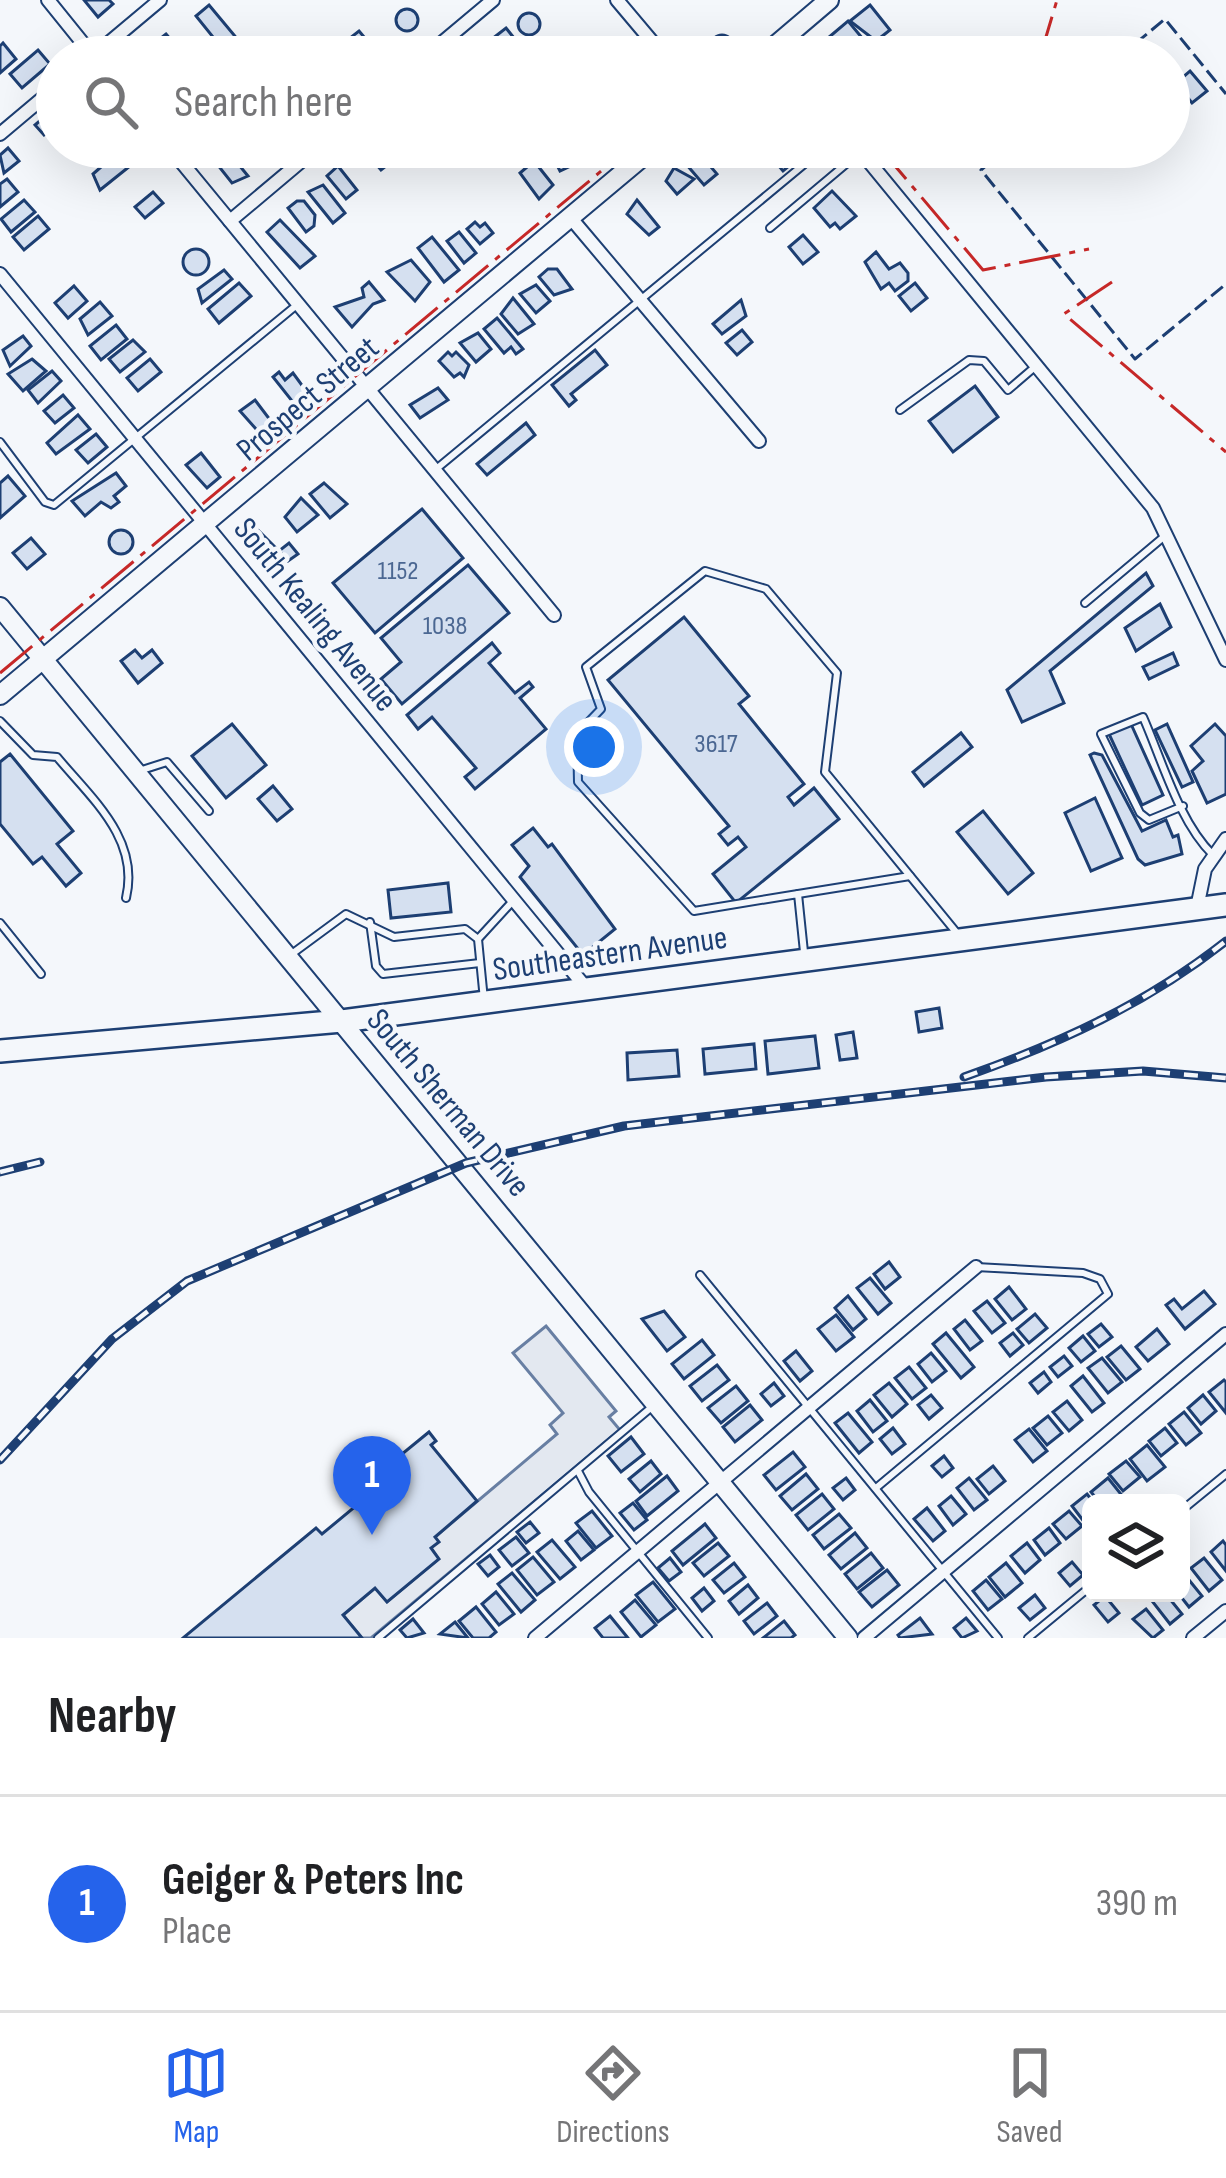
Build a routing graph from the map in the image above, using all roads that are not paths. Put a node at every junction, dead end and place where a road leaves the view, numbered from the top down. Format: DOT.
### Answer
graph roads {
  1 [pos="48,0"];
  2 [pos="160,0"];
  3 [pos="494,0"];
  4 [pos="617,0"];
  5 [pos="829,0"];
  6 [pos="76,36"];
  7 [pos="118,36"];
  8 [pos="450,36"];
  9 [pos="647,36"];
  10 [pos="791,36"];
  11 [pos="36,104"];
  12 [pos="0,134"];
  13 [pos="186,168"];
  14 [pos="293,168"];
  15 [pos="629,168"];
  16 [pos="800,168"];
  17 [pos="838,168"];
  18 [pos="874,168"];
  19 [pos="570,217"];
  20 [pos="230,221"];
  21 [pos="770,228"];
  22 [pos="0,274"];
  23 [pos="641,302"];
  24 [pos="298,304"];
  25 [pos="1036,366"];
  26 [pos="367,388"];
  27 [pos="900,410"];
  28 [pos="135,438"];
  29 [pos="759,441"];
  30 [pos="0,442"];
  31 [pos="435,471"];
  32 [pos="206,524"];
  33 [pos="1166,535"];
  34 [pos="1085,603"];
  35 [pos="0,607"];
  36 [pos="554,615"];
  37 [pos="43,659"];
  38 [pos="1226,660"];
  39 [pos="0,695"];
  40 [pos="0,722"];
  41 [pos="137,774"];
  42 [pos="1183,806"];
  43 [pos="209,811"];
  44 [pos="1226,839"];
  45 [pos="1213,855"];
  46 [pos="910,876"];
  47 [pos="797,894"];
  48 [pos="126,898"];
  49 [pos="514,900"];
  50 [pos="1226,905"];
  51 [pos="1197,908"];
  52 [pos="0,922"];
  53 [pos="370,922"];
  54 [pos="478,939"];
  55 [pos="962,940"];
  56 [pos="288,957"];
  57 [pos="806,961"];
  58 [pos="479,963"];
  59 [pos="41,974"];
  60 [pos="588,990"];
  61 [pos="484,1004"];
  62 [pos="342,1021"];
  63 [pos="0,1051"];
  64 [pos="976,1268"];
  65 [pos="700,1275"];
  66 [pos="1226,1334"];
  67 [pos="656,1403"];
  68 [pos="808,1408"];
  69 [pos="577,1470"];
  70 [pos="1226,1474"];
  71 [pos="720,1482"];
  72 [pos="876,1488"];
  73 [pos="1190,1504"];
  74 [pos="638,1552"];
  75 [pos="943,1571"];
  76 [pos="1082,1593"];
  77 [pos="1226,1610"];
  78 [pos="701,1629"];
  79 [pos="378,1638"];
  80 [pos="536,1638"];
  81 [pos="694,1638"];
  82 [pos="708,1638"];
  83 [pos="848,1638"];
  84 [pos="864,1638"];
  85 [pos="998,1638"];
  86 [pos="1028,1638"];
  87 [pos="1193,1638"];
  1 -- 6 [label="street"];
  2 -- 7 [label="street"];
  3 -- 8 [label="street"];
  4 -- 9 [label="street"];
  5 -- 10 [label="main road"];
  11 -- 12 [label="street"];
  13 -- 20 [label="street"];
  14 -- 20 [label="street"];
  15 -- 19 [label="main road, Prospect Street"];
  16 -- 23 [label="lane"];
  17 -- 21 [label="lane"];
  18 -- 25 [label="street"];
  19 -- 23 [label="street"];
  19 -- 26 [label="main road, Prospect Street"];
  20 -- 24 [label="street"];
  22 -- 28 [label="street, South Kealing Avenue"];
  23 -- 29 [label="street"];
  23 -- 31 [label="lane"];
  24 -- 26 [label="street"];
  24 -- 28 [label="lane"];
  25 -- 27 [label="lane"];
  25 -- 33 [label="street"];
  26 -- 31 [label="street"];
  26 -- 32 [label="main road, Prospect Street"];
  28 -- 30 [label="lane"];
  28 -- 32 [label="street, South Kealing Avenue"];
  31 -- 36 [label="street"];
  32 -- 37 [label="main road, Prospect Street"];
  32 -- 49 [label="street, South Kealing Avenue"];
  33 -- 34 [label="lane"];
  33 -- 38 [label="street"];
  35 -- 37 [label="main road, South Sherman Drive"];
  37 -- 39 [label="main road, Prospect Street"];
  37 -- 41 [label="main road, South Sherman Drive"];
  40 -- 48 [label="lane"];
  41 -- 43 [label="lane"];
  41 -- 56 [label="main road, South Sherman Drive"];
  42 -- 42 [label="lane"];
  42 -- 45 [label="lane"];
  44 -- 45 [label="street"];
  45 -- 51 [label="street"];
  46 -- 47 [label="lane"];
  46 -- 47 [label="lane"];
  46 -- 55 [label="lane"];
  47 -- 57 [label="lane"];
  49 -- 54 [label="lane"];
  49 -- 60 [label="street, South Kealing Avenue"];
  50 -- 51 [label="main road, Southeastern Avenue"];
  51 -- 55 [label="main road, Southeastern Avenue"];
  52 -- 59 [label="lane"];
  53 -- 54 [label="lane"];
  53 -- 56 [label="lane"];
  53 -- 58 [label="lane"];
  54 -- 58 [label="lane"];
  55 -- 57 [label="main road, Southeastern Avenue"];
  56 -- 62 [label="main road, South Sherman Drive"];
  57 -- 60 [label="main road, Southeastern Avenue"];
  58 -- 61 [label="lane"];
  60 -- 61 [label="main road, Southeastern Avenue"];
  61 -- 62 [label="main road, Southeastern Avenue"];
  62 -- 63 [label="main road, Southeastern Avenue"];
  62 -- 67 [label="main road, South Sherman Drive"];
  64 -- 68 [label="street"];
  64 -- 72 [label="lane"];
  65 -- 68 [label="lane"];
  66 -- 75 [label="street"];
  67 -- 69 [label="lane"];
  67 -- 71 [label="main road, South Sherman Drive"];
  68 -- 71 [label="street"];
  68 -- 72 [label="lane"];
  69 -- 74 [label="lane"];
  69 -- 79 [label="lane"];
  70 -- 73 [label="lane"];
  71 -- 74 [label="street"];
  71 -- 83 [label="main road, South Sherman Drive"];
  72 -- 75 [label="lane"];
  74 -- 78 [label="lane"];
  74 -- 80 [label="street"];
  75 -- 84 [label="street"];
  75 -- 85 [label="lane"];
  76 -- 86 [label="lane"];
  77 -- 87 [label="street"];
  78 -- 81 [label="lane"];
  78 -- 82 [label="lane"];
}
